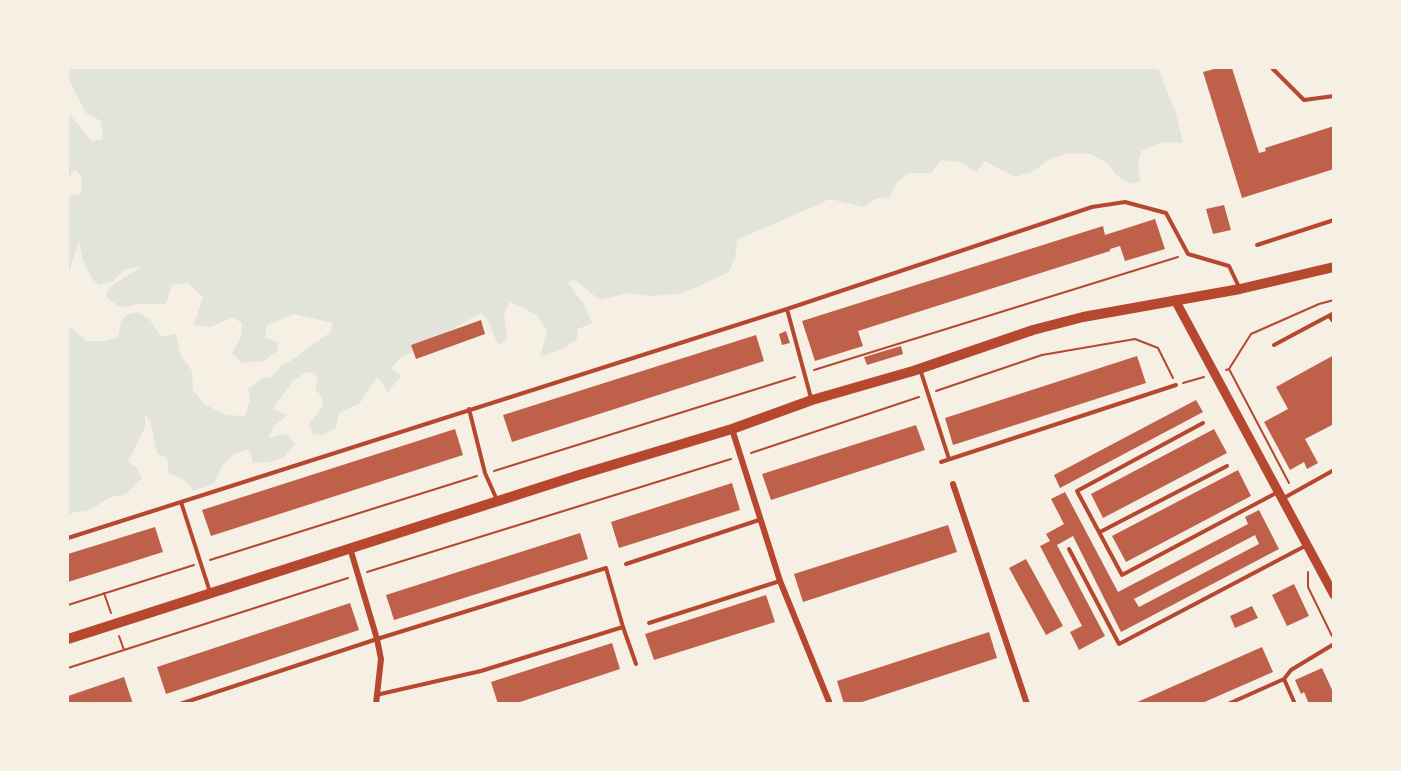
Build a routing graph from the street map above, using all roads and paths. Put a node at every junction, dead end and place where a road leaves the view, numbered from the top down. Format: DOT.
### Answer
graph roads {
  1 [pos="1272,68"];
  2 [pos="1334,96"];
  3 [pos="1334,220"];
  4 [pos="1257,245"];
  5 [pos="1188,254"];
  6 [pos="1334,267"];
  7 [pos="1240,290"];
  8 [pos="1175,300"];
  9 [pos="1334,300"];
  10 [pos="787,309"];
  11 [pos="1331,314"];
  12 [pos="1334,322"];
  13 [pos="1274,345"];
  14 [pos="920,368"];
  15 [pos="804,374"];
  16 [pos="1215,374"];
  17 [pos="1176,385"];
  18 [pos="928,394"];
  19 [pos="812,400"];
  20 [pos="470,409"];
  21 [pos="1203,423"];
  22 [pos="732,429"];
  23 [pos="740,456"];
  24 [pos="949,459"];
  25 [pos="940,462"];
  26 [pos="1227,466"];
  27 [pos="1334,471"];
  28 [pos="485,473"];
  29 [pos="953,484"];
  30 [pos="1280,495"];
  31 [pos="181,502"];
  32 [pos="498,502"];
  33 [pos="759,520"];
  34 [pos="1100,532"];
  35 [pos="68,538"];
  36 [pos="1307,544"];
  37 [pos="350,548"];
  38 [pos="1069,549"];
  39 [pos="201,563"];
  40 [pos="626,564"];
  41 [pos="358,575"];
  42 [pos="780,581"];
  43 [pos="210,592"];
  44 [pos="1334,595"];
  45 [pos="68,605"];
  46 [pos="649,623"];
  47 [pos="623,627"];
  48 [pos="68,639"];
  49 [pos="377,639"];
  50 [pos="1334,644"];
  51 [pos="636,664"];
  52 [pos="68,668"];
  53 [pos="1284,679"];
  54 [pos="376,696"];
  55 [pos="180,704"];
  56 [pos="376,704"];
  57 [pos="830,704"];
  58 [pos="1027,704"];
  59 [pos="1228,704"];
  60 [pos="1295,704"];
  1 -- 2 [label="lane"];
  3 -- 4 [label="lane"];
  5 -- 7 [label="lane"];
  5 -- 10 [label="lane"];
  5 -- 15 [label="path"];
  6 -- 7 [label="main road"];
  7 -- 8 [label="main road"];
  8 -- 14 [label="main road"];
  8 -- 16 [label="street"];
  9 -- 16 [label="path"];
  10 -- 15 [label="lane"];
  10 -- 20 [label="lane"];
  11 -- 12 [label="lane"];
  11 -- 13 [label="lane"];
  14 -- 18 [label="lane"];
  14 -- 19 [label="main road"];
  15 -- 19 [label="lane"];
  15 -- 28 [label="path"];
  16 -- 17 [label="path"];
  16 -- 30 [label="street"];
  17 -- 18 [label="path"];
  17 -- 24 [label="lane"];
  18 -- 23 [label="path"];
  18 -- 24 [label="lane"];
  19 -- 22 [label="main road"];
  20 -- 28 [label="lane"];
  20 -- 31 [label="lane"];
  21 -- 34 [label="lane"];
  22 -- 23 [label="street"];
  22 -- 32 [label="main road"];
  23 -- 33 [label="street"];
  23 -- 41 [label="path"];
  24 -- 25 [label="lane"];
  26 -- 34 [label="lane"];
  27 -- 30 [label="lane"];
  28 -- 32 [label="lane"];
  28 -- 39 [label="path"];
  29 -- 58 [label="street"];
  30 -- 34 [label="lane"];
  30 -- 36 [label="street"];
  31 -- 35 [label="lane"];
  31 -- 39 [label="lane"];
  32 -- 37 [label="main road"];
  33 -- 40 [label="lane"];
  33 -- 42 [label="street"];
  36 -- 38 [label="lane"];
  36 -- 44 [label="street"];
  37 -- 41 [label="street"];
  37 -- 43 [label="main road"];
  39 -- 43 [label="lane"];
  39 -- 45 [label="path"];
  41 -- 49 [label="street"];
  41 -- 52 [label="path"];
  42 -- 46 [label="lane"];
  42 -- 57 [label="street"];
  43 -- 48 [label="main road"];
  47 -- 49 [label="lane"];
  47 -- 51 [label="lane"];
  47 -- 54 [label="lane"];
  49 -- 54 [label="street"];
  49 -- 55 [label="lane"];
  50 -- 53 [label="lane"];
  53 -- 59 [label="lane"];
  53 -- 60 [label="lane"];
  54 -- 56 [label="street"];
}
